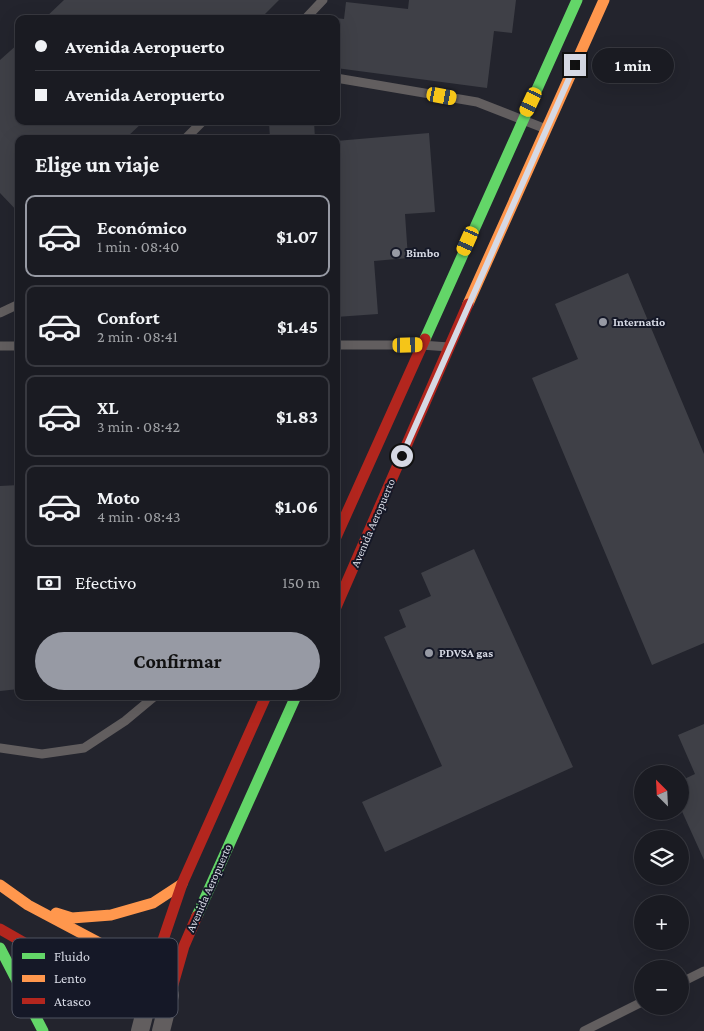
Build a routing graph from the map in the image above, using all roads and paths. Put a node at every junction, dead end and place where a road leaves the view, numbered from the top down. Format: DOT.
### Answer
graph roads {
  1 [pos="323,0"];
  2 [pos="577,0"];
  3 [pos="604,0"];
  4 [pos="309,15"];
  5 [pos="340,79"];
  6 [pos="523,119"];
  7 [pos="199,125"];
  8 [pos="546,129"];
  9 [pos="189,135"];
  10 [pos="15,306"];
  11 [pos="0,313"];
  12 [pos="421,344"];
  13 [pos="340,345"];
  14 [pos="0,346"];
  15 [pos="15,346"];
  16 [pos="449,348"];
  17 [pos="340,528"];
  18 [pos="340,598"];
  19 [pos="150,700"];
  20 [pos="264,700"];
  21 [pos="294,700"];
  22 [pos="0,748"];
  23 [pos="0,884"];
  24 [pos="182,884"];
  25 [pos="28,905"];
  26 [pos="0,929"];
  27 [pos="16,938"];
  28 [pos="89,938"];
  29 [pos="164,938"];
  30 [pos="0,948"];
  31 [pos="178,967"];
  32 [pos="12,971"];
  33 [pos="704,971"];
  34 [pos="689,978"];
  35 [pos="634,1006"];
  36 [pos="36,1018"];
  37 [pos="143,1018"];
  38 [pos="164,1018"];
  39 [pos="43,1031"];
  40 [pos="140,1031"];
  41 [pos="161,1031"];
  42 [pos="584,1031"];
  1 -- 4 [label="lane"];
  2 -- 6 [label="street"];
  3 -- 8 [label="street, Avenida Aeropuerto"];
  5 -- 6 [label="lane"];
  6 -- 8 [label="lane"];
  6 -- 12 [label="street"];
  7 -- 9 [label="lane"];
  8 -- 16 [label="street, Avenida Aeropuerto"];
  10 -- 11 [label="lane"];
  12 -- 13 [label="lane"];
  12 -- 16 [label="lane"];
  12 -- 17 [label="street"];
  14 -- 15 [label="lane"];
  16 -- 18 [label="street, Avenida Aeropuerto"];
  19 -- 22 [label="lane"];
  20 -- 24 [label="street, Avenida Aeropuerto"];
  21 -- 31 [label="street, Avenida Aeropuerto"];
  23 -- 25 [label="street"];
  24 -- 25 [label="street"];
  24 -- 29 [label="street, Avenida Aeropuerto"];
  25 -- 28 [label="street"];
  26 -- 27 [label="street"];
  30 -- 32 [label="street"];
  33 -- 34 [label="lane"];
  35 -- 42 [label="lane"];
  36 -- 39 [label="street"];
  37 -- 40 [label="street, Avenida Aeropuerto"];
  38 -- 41 [label="street, Avenida Aeropuerto"];
}
